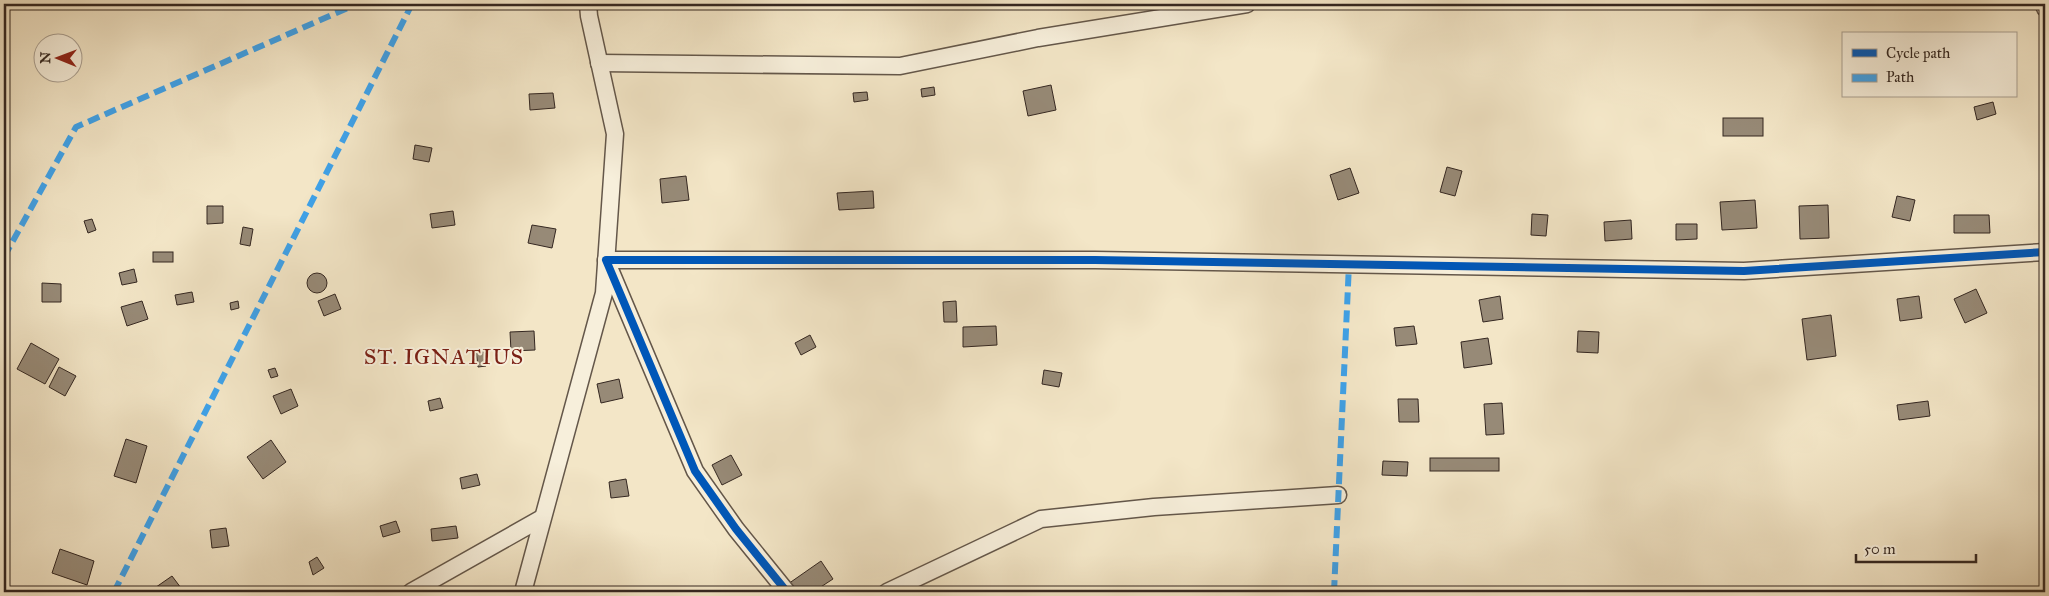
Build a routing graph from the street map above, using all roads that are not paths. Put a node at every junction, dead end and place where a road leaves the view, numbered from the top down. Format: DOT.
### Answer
graph roads {
  1 [pos="588,4"];
  2 [pos="1247,4"];
  3 [pos="2044,4"];
  4 [pos="2045,8"];
  5 [pos="599,63"];
  6 [pos="2045,252"];
  7 [pos="606,260"];
  8 [pos="1338,495"];
  9 [pos="542,518"];
  10 [pos="411,592"];
  11 [pos="523,592"];
  12 [pos="787,592"];
  13 [pos="887,592"];
  1 -- 5 [label="street"];
  2 -- 5 [label="street"];
  3 -- 4 [label="street"];
  5 -- 7 [label="street"];
  6 -- 7 [label="street"];
  7 -- 9 [label="street"];
  7 -- 12 [label="street"];
  8 -- 13 [label="street"];
  9 -- 10 [label="street"];
  9 -- 11 [label="street"];
}
